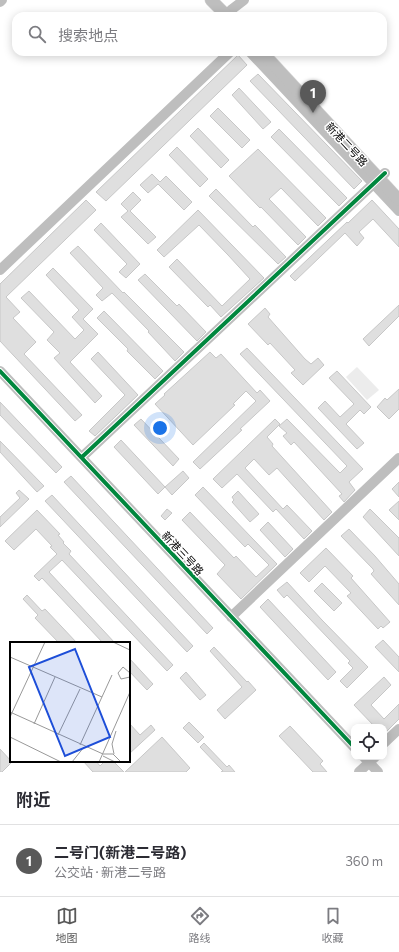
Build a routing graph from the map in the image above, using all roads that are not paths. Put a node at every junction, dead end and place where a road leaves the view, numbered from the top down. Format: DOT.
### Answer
graph roads {
  1 [pos="211,0"];
  2 [pos="222,0"];
  3 [pos="244,0"];
  4 [pos="229,12"];
  5 [pos="231,12"];
  6 [pos="234,12"];
  7 [pos="226,56"];
  8 [pos="254,56"];
  9 [pos="266,56"];
  10 [pos="273,56"];
  11 [pos="379,178"];
  12 [pos="399,188"];
  13 [pos="399,200"];
  14 [pos="399,211"];
  15 [pos="0,270"];
  16 [pos="0,366"];
  17 [pos="0,371"];
  18 [pos="83,455"];
  19 [pos="399,458"];
  20 [pos="233,616"];
  21 [pos="399,729"];
  22 [pos="351,735"];
  23 [pos="399,735"];
  24 [pos="387,740"];
  25 [pos="351,744"];
  26 [pos="387,746"];
  27 [pos="368,760"];
  28 [pos="368,760"];
  29 [pos="371,760"];
  30 [pos="372,760"];
  31 [pos="354,772"];
  32 [pos="359,772"];
  33 [pos="378,772"];
  34 [pos="387,772"];
  1 -- 4 [label="main road"];
  2 -- 5 [label="main road"];
  3 -- 6 [label="street"];
  7 -- 15 [label="street"];
  8 -- 11 [label="street"];
  9 -- 11 [label="main road, 新港二号路"];
  10 -- 11 [label="main road, 新港二号路"];
  11 -- 12 [label="main road, 新港二号路"];
  11 -- 13 [label="main road, 新港二号路"];
  11 -- 14 [label="street"];
  11 -- 18 [label="street"];
  16 -- 18 [label="street, 新港三号路"];
  17 -- 18 [label="street, 新港三号路"];
  18 -- 20 [label="street, 新港三号路"];
  19 -- 20 [label="street"];
  20 -- 22 [label="street, 新港三号路"];
  20 -- 25 [label="street, 新港三号路"];
  21 -- 24 [label="street"];
  23 -- 26 [label="street"];
  27 -- 31 [label="street"];
  28 -- 32 [label="street"];
  29 -- 33 [label="street"];
  30 -- 34 [label="street"];
}
